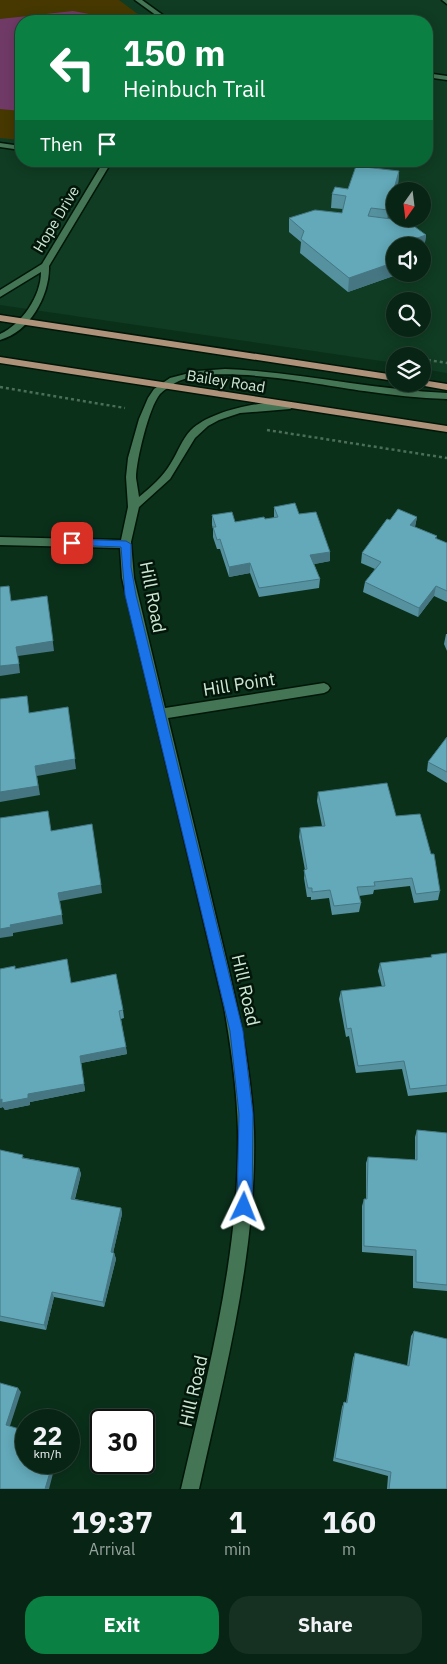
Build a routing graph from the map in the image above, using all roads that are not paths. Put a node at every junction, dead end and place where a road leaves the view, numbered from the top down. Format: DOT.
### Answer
graph roads {
  1 [pos="138,0"];
  2 [pos="159,15"];
  3 [pos="433,76"];
  4 [pos="447,78"];
  5 [pos="0,145"];
  6 [pos="15,147"];
  7 [pos="104,167"];
  8 [pos="45,266"];
  9 [pos="0,294"];
  10 [pos="0,318"];
  11 [pos="23,322"];
  12 [pos="0,337"];
  13 [pos="0,360"];
  14 [pos="386,377"];
  15 [pos="431,384"];
  16 [pos="163,386"];
  17 [pos="447,387"];
  18 [pos="447,396"];
  19 [pos="290,406"];
  20 [pos="447,429"];
  21 [pos="134,506"];
  22 [pos="0,541"];
  23 [pos="126,544"];
  24 [pos="324,688"];
  25 [pos="160,714"];
  26 [pos="190,1489"];
  1 -- 2 [label="street"];
  3 -- 4 [label="street"];
  5 -- 6 [label="street"];
  7 -- 8 [label="street, Hope Drive"];
  8 -- 9 [label="street, Hope Drive"];
  8 -- 11 [label="street, Hope Drive"];
  10 -- 11 [label="main road, Bailey Road"];
  11 -- 12 [label="street, Hope Drive"];
  11 -- 14 [label="main road, Bailey Road"];
  13 -- 16 [label="main road, Bailey Road"];
  15 -- 17 [label="main road"];
  16 -- 18 [label="street"];
  16 -- 19 [label="main road, Bailey Road"];
  16 -- 21 [label="street, Hill Road"];
  19 -- 20 [label="main road, Bailey Road"];
  19 -- 21 [label="street"];
  21 -- 23 [label="street, Hill Road"];
  22 -- 23 [label="street"];
  23 -- 25 [label="street, Hill Road"];
  24 -- 25 [label="street, Hill Point"];
  25 -- 26 [label="street, Hill Road"];
}
